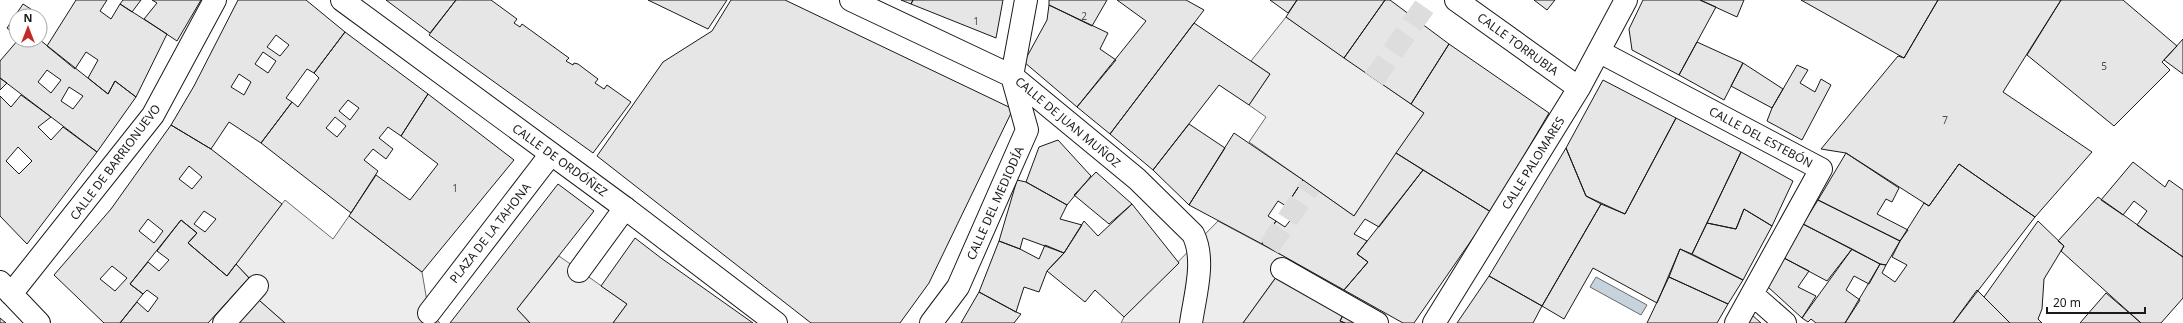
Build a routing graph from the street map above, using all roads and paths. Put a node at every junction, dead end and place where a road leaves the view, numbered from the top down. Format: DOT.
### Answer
graph roads {
  1 [pos="215,0"];
  2 [pos="342,0"];
  3 [pos="851,0"];
  4 [pos="1026,0"];
  5 [pos="1456,0"];
  6 [pos="1626,0"];
  7 [pos="1600,52"];
  8 [pos="1012,76"];
  9 [pos="1579,88"];
  10 [pos="551,154"];
  11 [pos="625,208"];
  12 [pos="1282,269"];
  13 [pos="579,271"];
  14 [pos="257,286"];
  15 [pos="6,288"];
  16 [pos="1752,294"];
  17 [pos="429,313"];
  18 [pos="39,323"];
  19 [pos="224,323"];
  20 [pos="776,323"];
  21 [pos="931,323"];
  22 [pos="1191,323"];
  23 [pos="1378,323"];
  24 [pos="1434,323"];
  25 [pos="1736,323"];
  26 [pos="1785,323"];
  1 -- 15 [label="street, CALLE DE BARRIONUEVO"];
  2 -- 10 [label="street, CALLE DE ORDÓÑEZ"];
  3 -- 8 [label="street, CALLE DE JUAN MUÑOZ"];
  4 -- 8 [label="street"];
  5 -- 9 [label="street, CALLE TORRUBIA"];
  6 -- 7 [label="street, CALLE PALOMARES"];
  7 -- 9 [label="street, CALLE PALOMARES"];
  7 -- 16 [label="street, CALLE DEL ESTEBÓN"];
  8 -- 21 [label="street, CALLE DEL MEDIODÍA"];
  8 -- 22 [label="street, CALLE DE JUAN MUÑOZ"];
  9 -- 24 [label="street, CALLE PALOMARES"];
  10 -- 11 [label="street, CALLE DE ORDÓÑEZ"];
  10 -- 17 [label="street, PLAZA DE LA TAHONA"];
  11 -- 13 [label="street"];
  11 -- 20 [label="street, CALLE DE ORDÓÑEZ"];
  12 -- 23 [label="street"];
  14 -- 19 [label="street"];
  15 -- 18 [label="street"];
  16 -- 25 [label="street"];
  16 -- 26 [label="street"];
}
